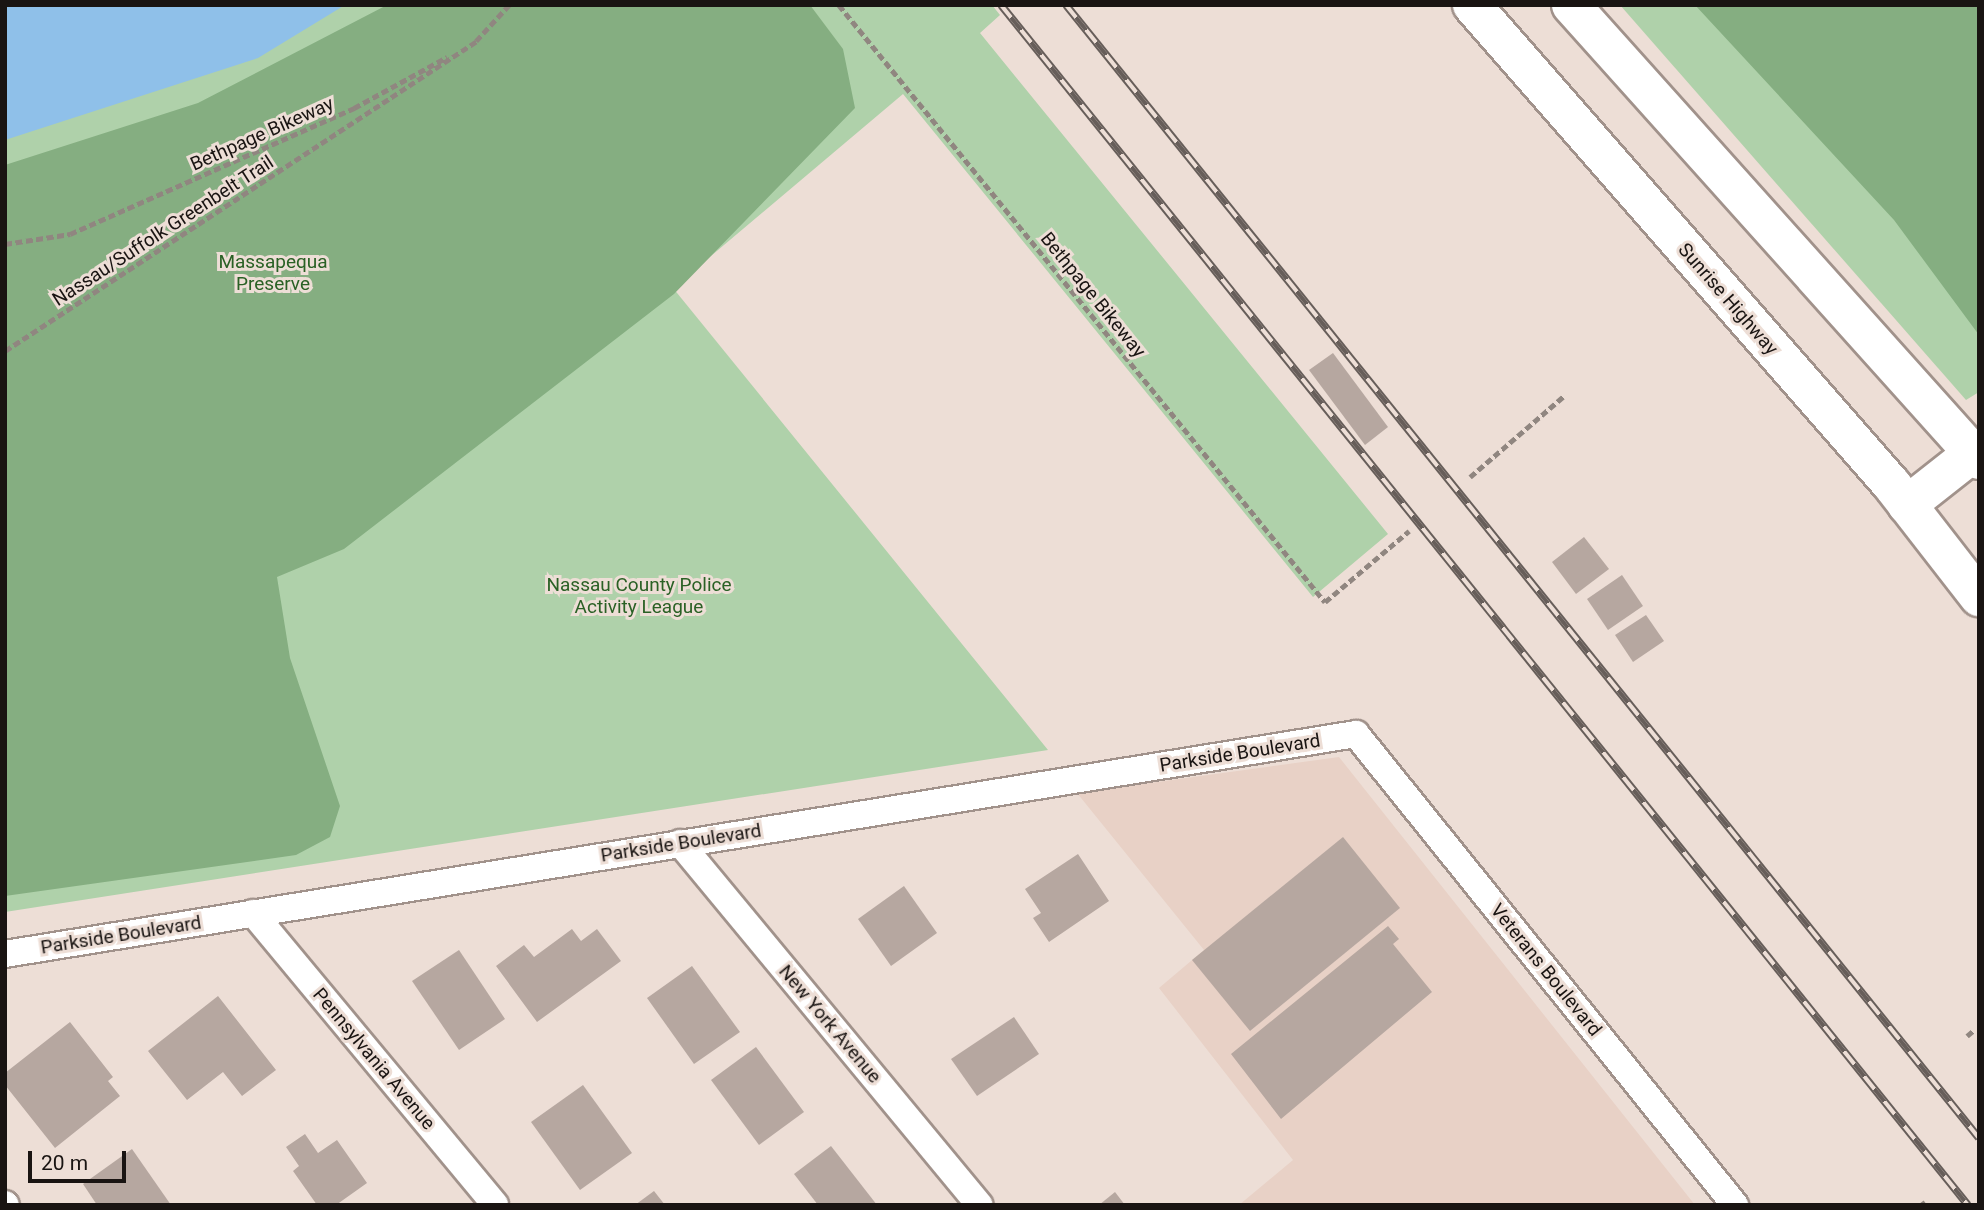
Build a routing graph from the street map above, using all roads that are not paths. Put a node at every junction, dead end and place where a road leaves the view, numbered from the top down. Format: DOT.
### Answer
graph roads {
  1 [pos="1472,5"];
  2 [pos="1571,5"];
  3 [pos="1976,456"];
  4 [pos="1908,505"];
  5 [pos="1979,597"];
  6 [pos="1356,734"];
  7 [pos="680,844"];
  8 [pos="253,914"];
  9 [pos="5,954"];
  10 [pos="495,1205"];
  11 [pos="980,1205"];
  12 [pos="1735,1205"];
  1 -- 4 [label="highway, Sunrise Highway"];
  2 -- 3 [label="highway"];
  3 -- 4 [label="highway"];
  4 -- 5 [label="highway, Sunrise Highway"];
  6 -- 7 [label="street, Parkside Boulevard"];
  6 -- 12 [label="street, Veterans Boulevard"];
  7 -- 8 [label="street, Parkside Boulevard"];
  7 -- 11 [label="street, New York Avenue"];
  8 -- 9 [label="street, Parkside Boulevard"];
  8 -- 10 [label="street, Pennsylvania Avenue"];
}
